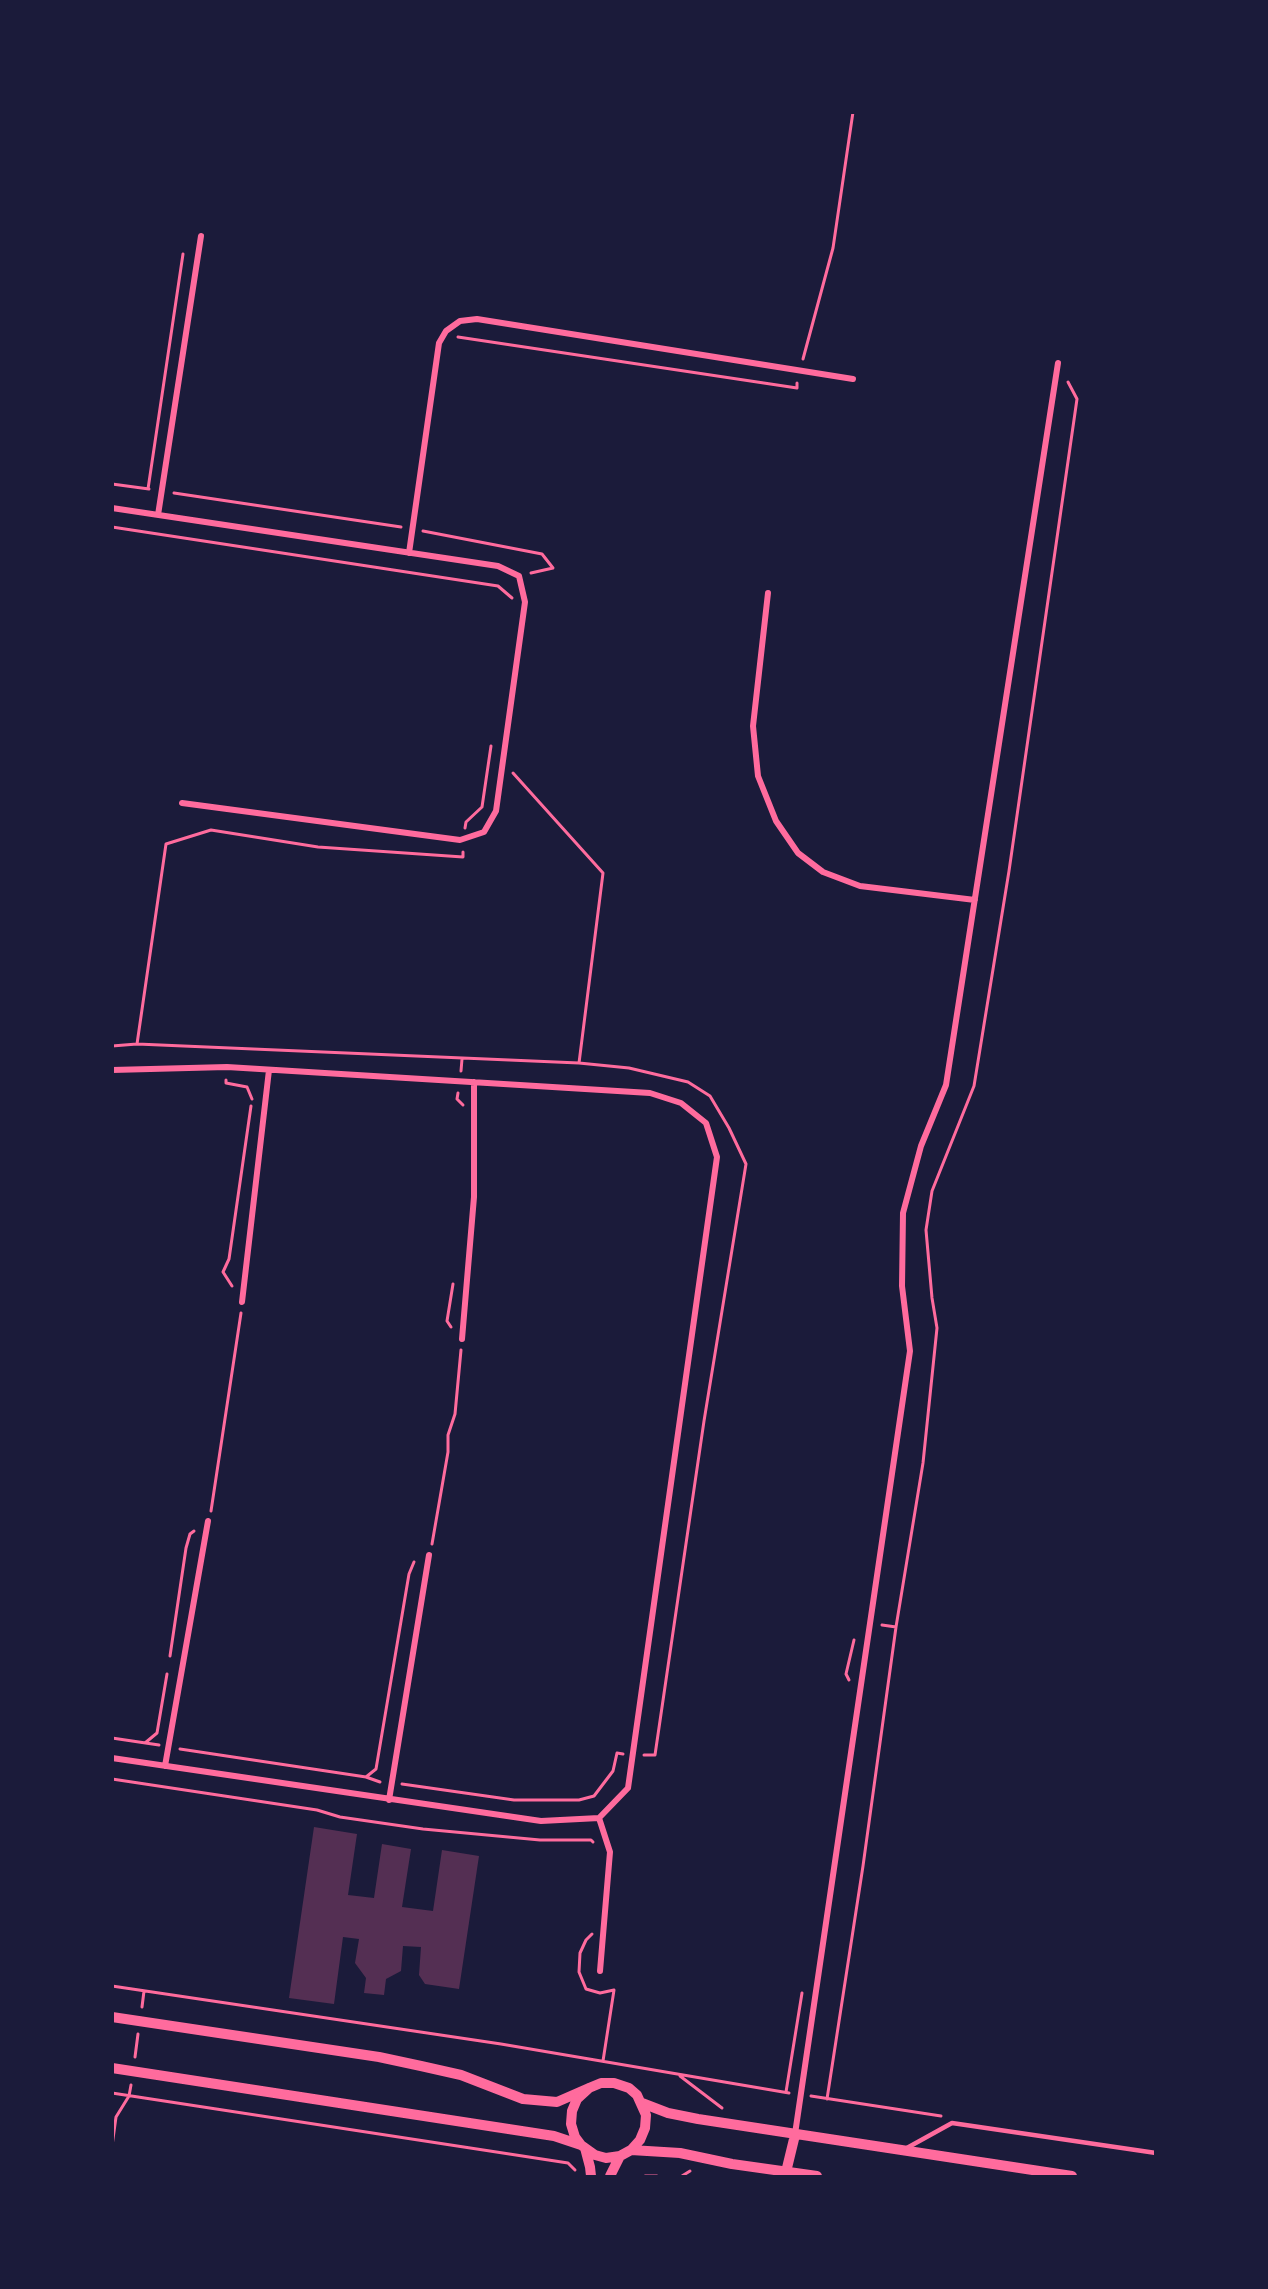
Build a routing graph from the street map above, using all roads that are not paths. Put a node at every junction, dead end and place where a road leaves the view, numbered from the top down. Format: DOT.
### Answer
graph roads {
  1 [pos="201,236"];
  2 [pos="1058,363"];
  3 [pos="853,379"];
  4 [pos="112,508"];
  5 [pos="158,515"];
  6 [pos="409,553"];
  7 [pos="768,593"];
  8 [pos="182,803"];
  9 [pos="975,900"];
  10 [pos="269,1070"];
  11 [pos="112,1071"];
  12 [pos="474,1082"];
  13 [pos="242,1302"];
  14 [pos="462,1339"];
  15 [pos="208,1521"];
  16 [pos="429,1555"];
  17 [pos="112,1758"];
  18 [pos="165,1766"];
  19 [pos="389,1800"];
  20 [pos="598,1818"];
  21 [pos="600,1971"];
  22 [pos="112,2017"];
  23 [pos="112,2068"];
  24 [pos="589,2088"];
  25 [pos="642,2103"];
  26 [pos="795,2135"];
  27 [pos="583,2147"];
  28 [pos="631,2150"];
  29 [pos="903,2151"];
  30 [pos="1155,2153"];
  31 [pos="620,2156"];
  32 [pos="786,2172"];
  33 [pos="591,2176"];
  34 [pos="610,2176"];
  35 [pos="817,2176"];
  36 [pos="1072,2176"];
  1 -- 5 [label="street"];
  2 -- 9 [label="street"];
  3 -- 6 [label="street"];
  4 -- 5 [label="street"];
  5 -- 6 [label="street"];
  6 -- 8 [label="street"];
  7 -- 9 [label="street"];
  9 -- 26 [label="street"];
  10 -- 11 [label="street"];
  10 -- 12 [label="street"];
  10 -- 13 [label="street"];
  12 -- 14 [label="street"];
  12 -- 20 [label="street"];
  15 -- 18 [label="street"];
  16 -- 19 [label="street"];
  17 -- 18 [label="street"];
  18 -- 19 [label="street"];
  19 -- 20 [label="street"];
  20 -- 21 [label="street"];
  22 -- 24 [label="street"];
  23 -- 27 [label="street"];
  24 -- 25 [label="street"];
  24 -- 27 [label="street"];
  25 -- 26 [label="street"];
  25 -- 28 [label="street"];
  26 -- 29 [label="street"];
  26 -- 32 [label="street"];
  27 -- 31 [label="street"];
  27 -- 33 [label="street"];
  28 -- 31 [label="street"];
  28 -- 32 [label="street"];
  29 -- 30 [label="lane"];
  29 -- 36 [label="street"];
  31 -- 34 [label="street"];
  32 -- 35 [label="street"];
}
